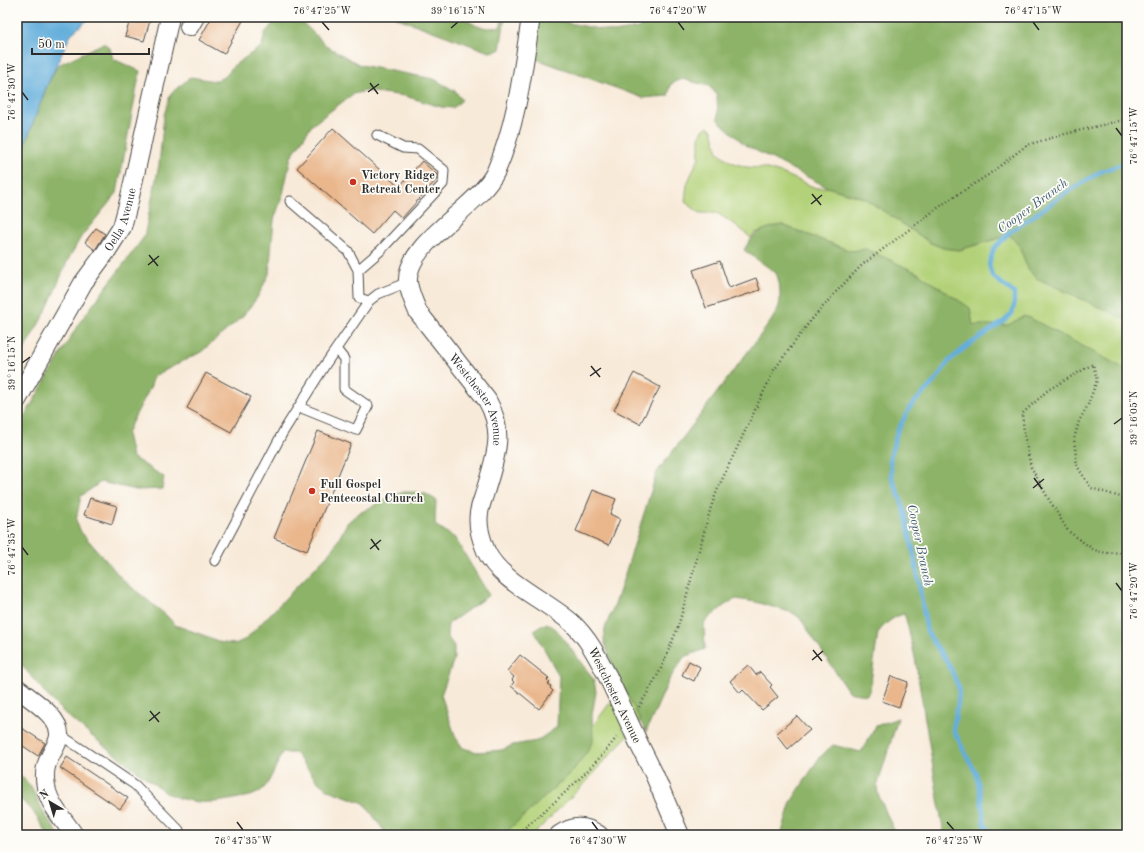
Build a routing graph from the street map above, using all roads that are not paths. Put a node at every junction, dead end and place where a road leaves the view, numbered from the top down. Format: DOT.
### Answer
graph roads {
  1 [pos="170,17"];
  2 [pos="530,17"];
  3 [pos="377,135"];
  4 [pos="290,201"];
  5 [pos="358,270"];
  6 [pos="408,282"];
  7 [pos="369,301"];
  8 [pos="336,349"];
  9 [pos="17,400"];
  10 [pos="299,407"];
  11 [pos="215,561"];
  12 [pos="17,688"];
  13 [pos="59,734"];
  14 [pos="179,830"];
  15 [pos="74,835"];
  16 [pos="559,835"];
  17 [pos="599,835"];
  18 [pos="680,835"];
  1 -- 9 [label="street, Oella Avenue"];
  2 -- 6 [label="street, Westchester Avenue"];
  3 -- 5 [label="lane"];
  4 -- 5 [label="lane"];
  5 -- 7 [label="lane"];
  6 -- 7 [label="lane"];
  6 -- 18 [label="street, Westchester Avenue, bridge"];
  7 -- 8 [label="lane"];
  8 -- 10 [label="lane"];
  8 -- 10 [label="lane"];
  10 -- 11 [label="lane"];
  12 -- 13 [label="street"];
  13 -- 14 [label="lane"];
  13 -- 15 [label="street"];
  16 -- 17 [label="street"];
}
